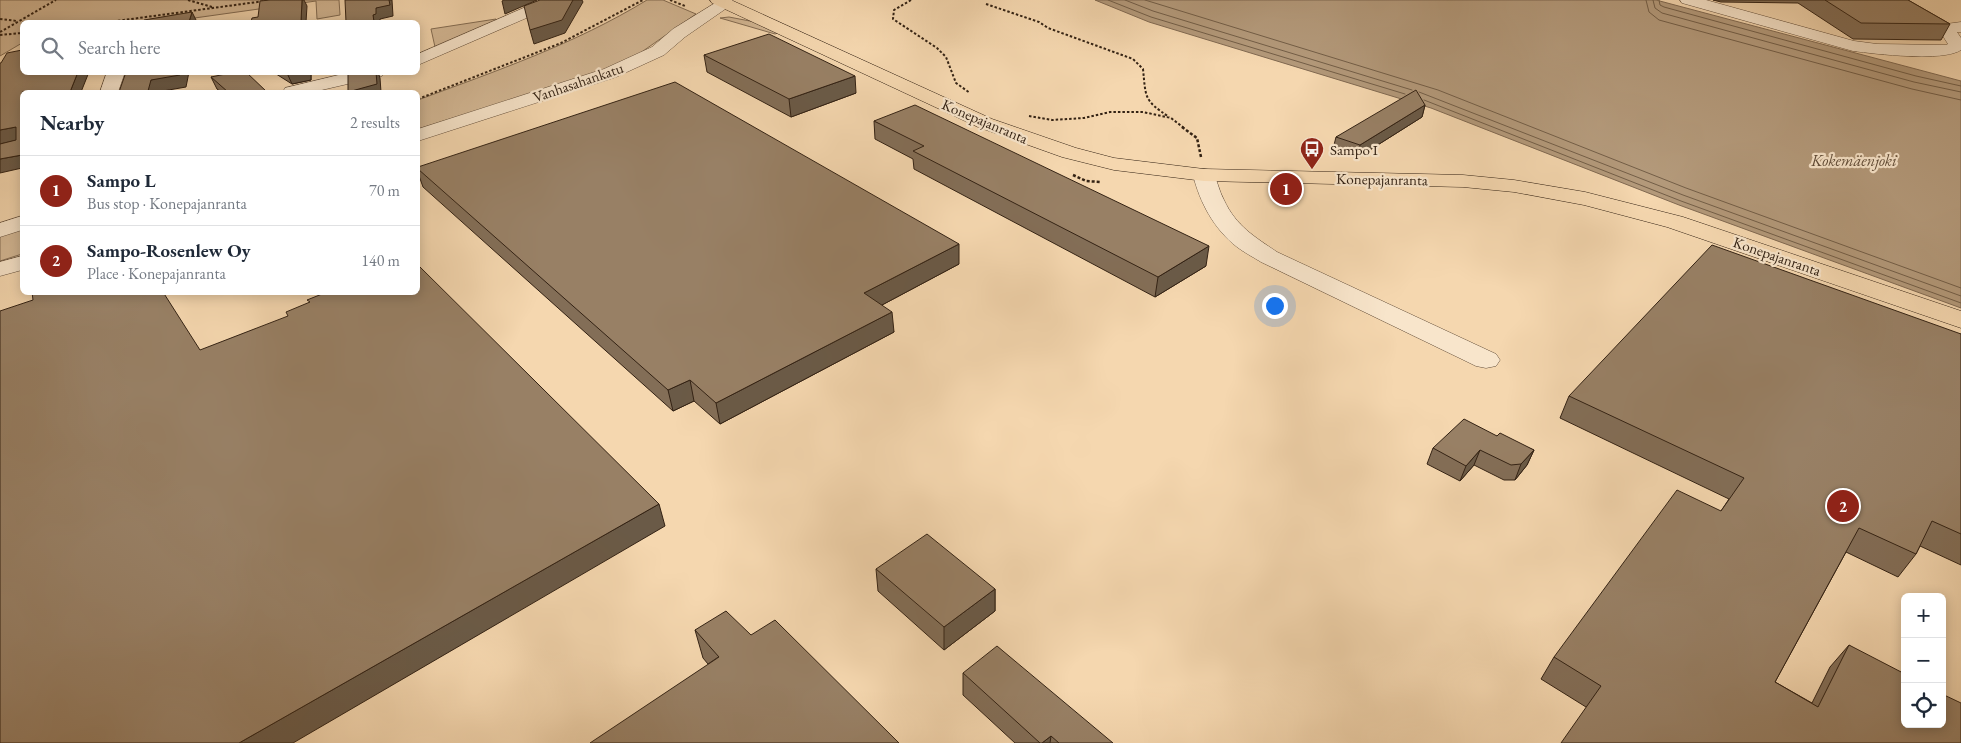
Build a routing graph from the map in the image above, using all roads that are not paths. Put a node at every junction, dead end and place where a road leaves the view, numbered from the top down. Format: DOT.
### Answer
graph roads {
  1 [pos="555,0"];
  2 [pos="1688,0"];
  3 [pos="722,2"];
  4 [pos="1961,27"];
  5 [pos="420,59"];
  6 [pos="115,75"];
  7 [pos="354,75"];
  8 [pos="332,78"];
  9 [pos="110,90"];
  10 [pos="298,90"];
  11 [pos="420,133"];
  12 [pos="1204,175"];
  13 [pos="20,224"];
  14 [pos="0,230"];
  15 [pos="20,263"];
  16 [pos="0,269"];
  17 [pos="1961,320"];
  18 [pos="1486,360"];
  1 -- 5 [label="street"];
  2 -- 4 [label="street"];
  3 -- 11 [label="street, Vanhasahankatu"];
  3 -- 12 [label="main road, Konepajanranta"];
  6 -- 9 [label="street"];
  7 -- 8 [label="street"];
  8 -- 10 [label="street"];
  12 -- 17 [label="main road, Konepajanranta"];
  12 -- 18 [label="street"];
  13 -- 14 [label="street"];
  15 -- 16 [label="street"];
}
